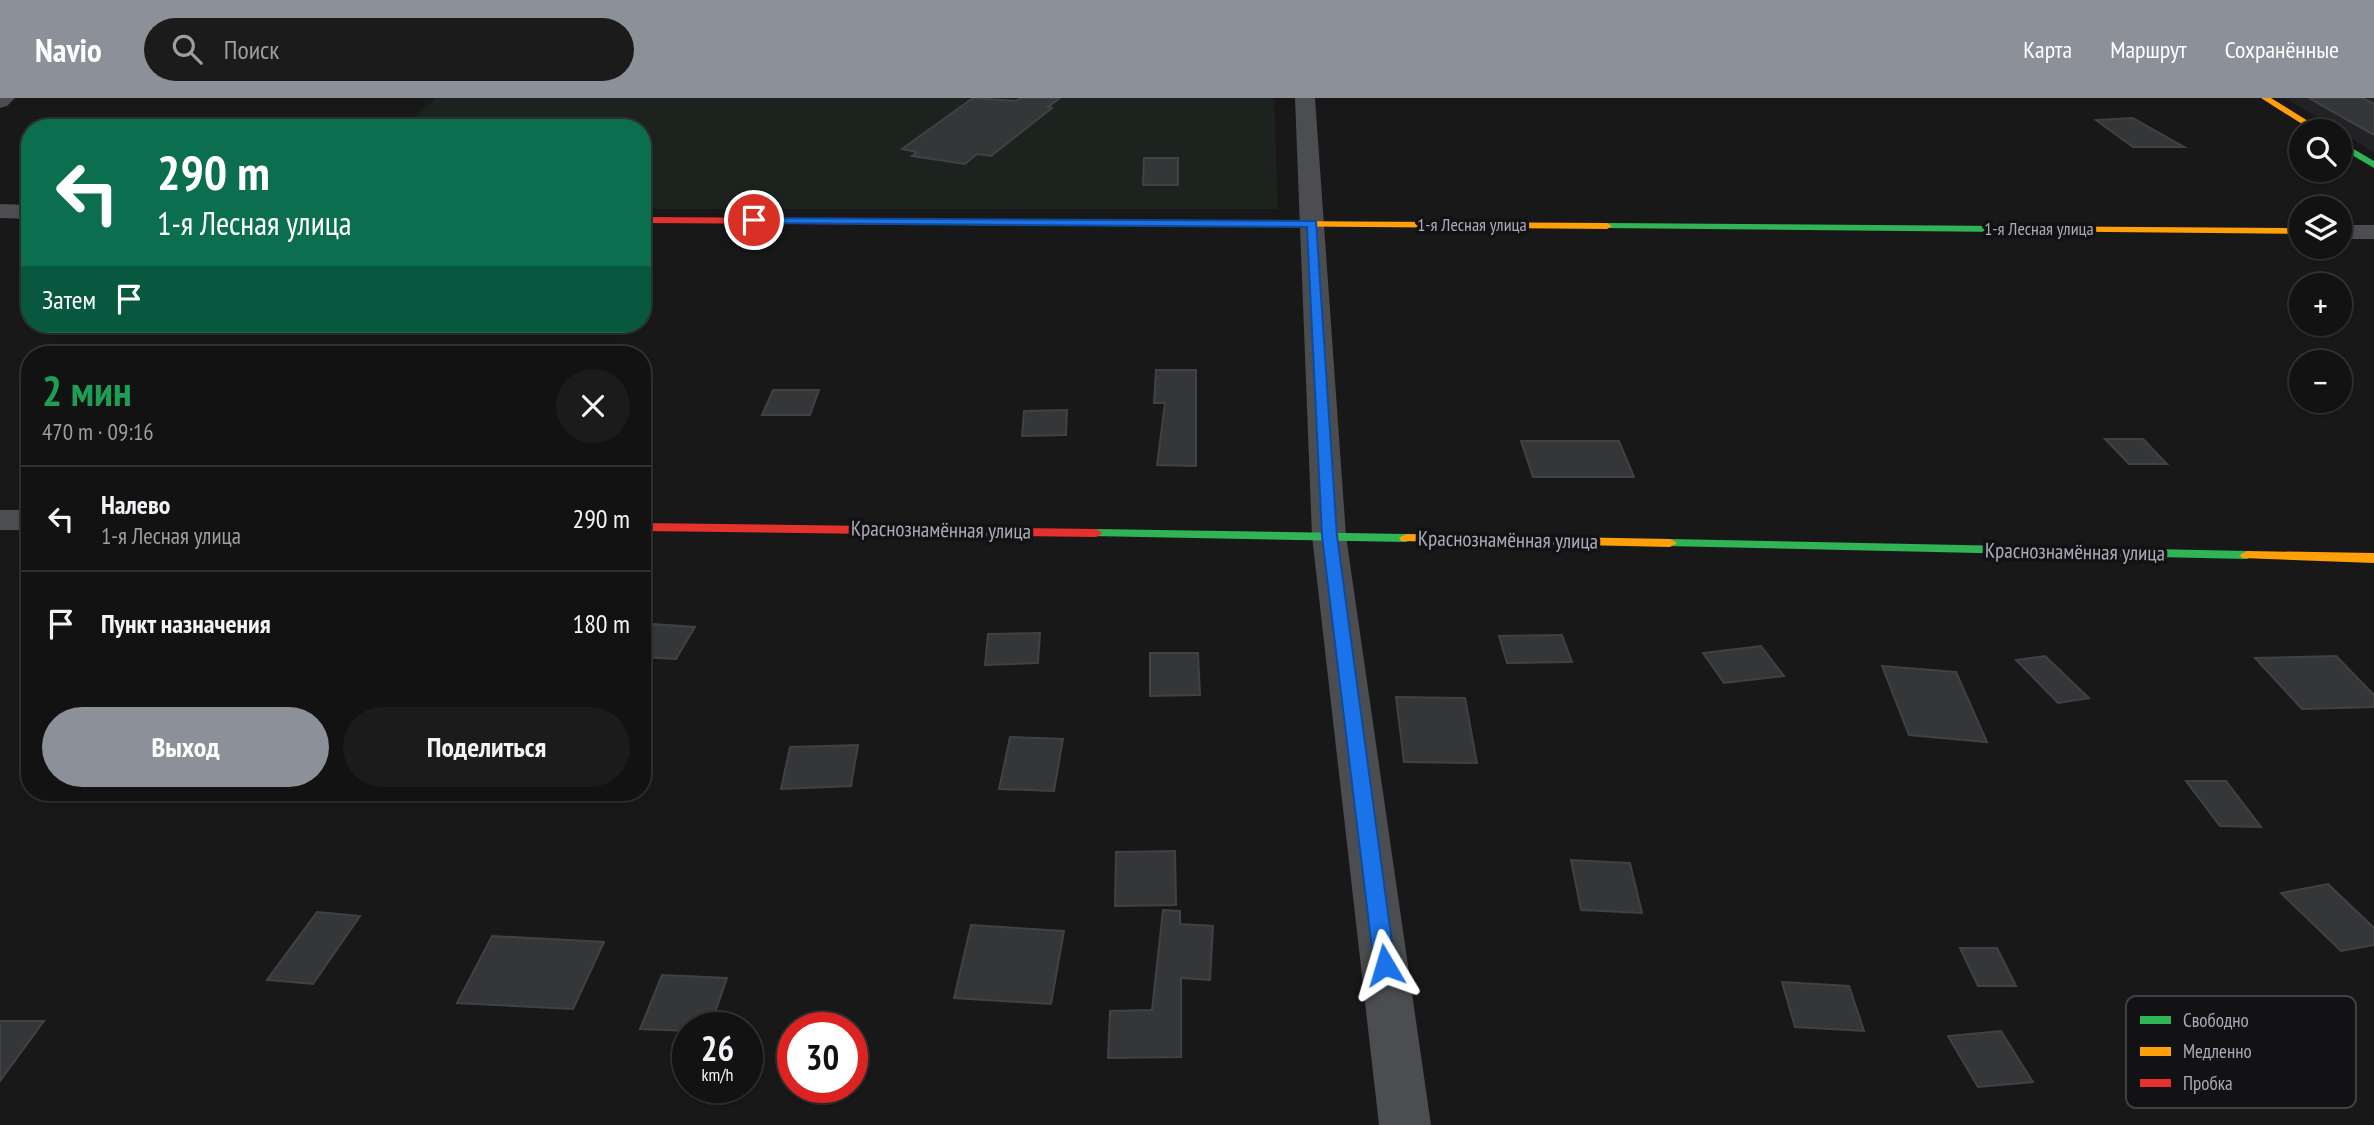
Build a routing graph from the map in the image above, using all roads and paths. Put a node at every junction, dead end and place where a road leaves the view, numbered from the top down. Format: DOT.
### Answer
graph roads {
  1 [pos="5,98"];
  2 [pos="1305,98"];
  3 [pos="2265,98"];
  4 [pos="0,102"];
  5 [pos="2299,119"];
  6 [pos="2352,151"];
  7 [pos="2374,165"];
  8 [pos="0,211"];
  9 [pos="21,212"];
  10 [pos="651,220"];
  11 [pos="1312,223"];
  12 [pos="2289,232"];
  13 [pos="2352,232"];
  14 [pos="2374,232"];
  15 [pos="0,520"];
  16 [pos="21,520"];
  17 [pos="651,527"];
  18 [pos="1329,536"];
  19 [pos="2374,558"];
  20 [pos="1405,1125"];
  1 -- 4 [label="street"];
  2 -- 11 [label="street"];
  3 -- 5 [label="street"];
  6 -- 7 [label="street"];
  8 -- 9 [label="street"];
  10 -- 11 [label="street, 1-я Лесная улица"];
  11 -- 12 [label="street, 1-я Лесная улица"];
  11 -- 18 [label="street"];
  13 -- 14 [label="street"];
  15 -- 16 [label="street"];
  17 -- 18 [label="street, Краснознамённая улица"];
  18 -- 19 [label="street, Краснознамённая улица"];
  18 -- 20 [label="street"];
}
